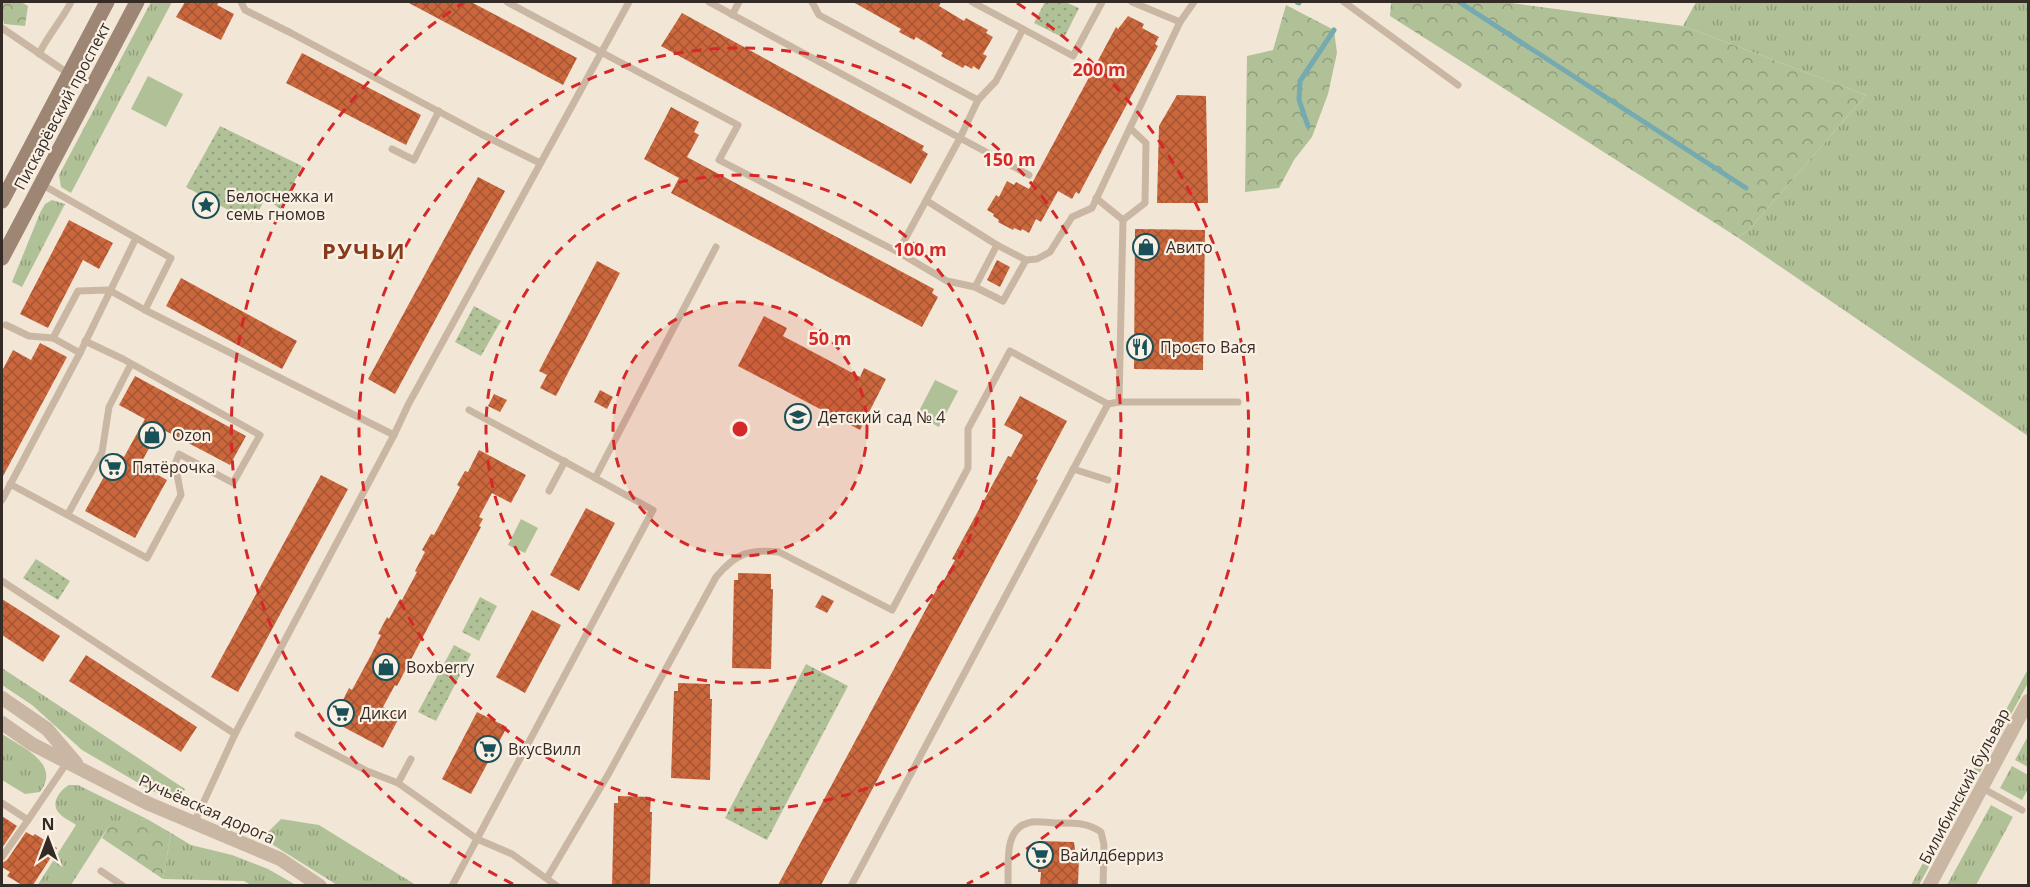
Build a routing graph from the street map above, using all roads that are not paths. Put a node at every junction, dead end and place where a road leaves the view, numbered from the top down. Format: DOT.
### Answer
graph roads {
  1 [pos="71,2"];
  2 [pos="107,2"];
  3 [pos="137,2"];
  4 [pos="241,2"];
  5 [pos="507,2"];
  6 [pos="628,2"];
  7 [pos="709,2"];
  8 [pos="739,2"];
  9 [pos="812,2"];
  10 [pos="972,2"];
  11 [pos="1102,2"];
  12 [pos="1133,2"];
  13 [pos="1194,2"];
  14 [pos="1344,2"];
  15 [pos="732,15"];
  16 [pos="1180,22"];
  17 [pos="2,28"];
  18 [pos="1023,29"];
  19 [pos="601,52"];
  20 [pos="39,54"];
  21 [pos="69,74"];
  22 [pos="1458,85"];
  23 [pos="978,100"];
  24 [pos="439,111"];
  25 [pos="1130,128"];
  26 [pos="960,138"];
  27 [pos="392,148"];
  28 [pos="540,163"];
  29 [pos="1029,175"];
  30 [pos="41,184"];
  31 [pos="1096,198"];
  32 [pos="2,201"];
  33 [pos="927,201"];
  34 [pos="1123,220"];
  35 [pos="136,238"];
  36 [pos="997,245"];
  37 [pos="716,247"];
  38 [pos="898,252"];
  39 [pos="2,258"];
  40 [pos="1026,260"];
  41 [pos="975,287"];
  42 [pos="110,290"];
  43 [pos="145,310"];
  44 [pos="6,324"];
  45 [pos="53,338"];
  46 [pos="85,341"];
  47 [pos="80,353"];
  48 [pos="131,364"];
  49 [pos="1119,402"];
  50 [pos="1238,402"];
  51 [pos="1108,404"];
  52 [pos="469,410"];
  53 [pos="394,435"];
  54 [pos="565,461"];
  55 [pos="1073,469"];
  56 [pos="595,478"];
  57 [pos="1108,480"];
  58 [pos="6,487"];
  59 [pos="549,491"];
  60 [pos="2,500"];
  61 [pos="68,514"];
  62 [pos="2,581"];
  63 [pos="2,698"];
  64 [pos="2028,701"];
  65 [pos="2,723"];
  66 [pos="235,734"];
  67 [pos="298,735"];
  68 [pos="411,759"];
  69 [pos="74,764"];
  70 [pos="398,783"];
  71 [pos="1982,788"];
  72 [pos="2,804"];
  73 [pos="2022,810"];
  74 [pos="28,820"];
  75 [pos="195,823"];
  76 [pos="477,839"];
  77 [pos="2,857"];
  78 [pos="100,871"];
  79 [pos="546,878"];
  80 [pos="123,885"];
  81 [pos="320,885"];
  82 [pos="452,885"];
  83 [pos="557,885"];
  84 [pos="851,885"];
  85 [pos="1008,885"];
  86 [pos="1103,885"];
  87 [pos="1929,885"];
  1 -- 20 [label="lane"];
  2 -- 21 [label="main road, Пискарёвский проспект"];
  3 -- 30 [label="main road, Пискарёвский проспект"];
  4 -- 24 [label="lane"];
  5 -- 19 [label="lane"];
  6 -- 19 [label="lane"];
  7 -- 15 [label="lane"];
  8 -- 15 [label="lane"];
  9 -- 23 [label="lane"];
  10 -- 18 [label="lane"];
  11 -- 18 [label="lane"];
  12 -- 16 [label="lane"];
  13 -- 16 [label="lane"];
  14 -- 22 [label="lane"];
  15 -- 26 [label="lane"];
  16 -- 25 [label="lane"];
  17 -- 20 [label="lane"];
  18 -- 23 [label="lane"];
  19 -- 28 [label="lane"];
  19 -- 38 [label="lane"];
  20 -- 21 [label="lane"];
  21 -- 32 [label="main road, Пискарёвский проспект"];
  23 -- 26 [label="lane"];
  24 -- 27 [label="lane"];
  24 -- 28 [label="lane"];
  25 -- 31 [label="lane"];
  25 -- 34 [label="lane"];
  26 -- 29 [label="lane"];
  26 -- 33 [label="lane"];
  28 -- 53 [label="lane"];
  30 -- 35 [label="lane"];
  30 -- 39 [label="main road, Пискарёвский проспект"];
  31 -- 34 [label="lane"];
  31 -- 40 [label="lane"];
  33 -- 36 [label="lane"];
  33 -- 38 [label="lane"];
  34 -- 49 [label="lane"];
  35 -- 42 [label="lane"];
  35 -- 43 [label="lane"];
  36 -- 40 [label="lane"];
  36 -- 41 [label="lane"];
  37 -- 56 [label="lane"];
  38 -- 41 [label="lane"];
  40 -- 41 [label="lane"];
  42 -- 43 [label="lane"];
  42 -- 45 [label="lane"];
  42 -- 46 [label="lane"];
  43 -- 53 [label="lane"];
  44 -- 45 [label="lane"];
  45 -- 47 [label="lane"];
  46 -- 47 [label="lane"];
  46 -- 48 [label="lane"];
  47 -- 58 [label="lane"];
  48 -- 61 [label="lane"];
  48 -- 61 [label="lane"];
  49 -- 50 [label="lane"];
  49 -- 51 [label="lane"];
  51 -- 55 [label="lane"];
  51 -- 79 [label="lane"];
  52 -- 54 [label="lane"];
  53 -- 66 [label="lane"];
  54 -- 56 [label="lane"];
  54 -- 59 [label="lane"];
  55 -- 57 [label="lane"];
  55 -- 84 [label="lane"];
  56 -- 76 [label="lane"];
  58 -- 60 [label="lane"];
  58 -- 61 [label="lane"];
  62 -- 66 [label="lane"];
  63 -- 69 [label="street, Ручьёвская дорога"];
  64 -- 71 [label="street, Билибинский бульвар"];
  65 -- 69 [label="street, Ручьёвская дорога"];
  66 -- 75 [label="lane"];
  67 -- 70 [label="lane"];
  68 -- 70 [label="lane"];
  69 -- 74 [label="lane"];
  69 -- 75 [label="street, Ручьёвская дорога"];
  70 -- 76 [label="lane"];
  71 -- 73 [label="lane"];
  71 -- 87 [label="street, Билибинский бульвар"];
  72 -- 74 [label="lane"];
  74 -- 77 [label="lane"];
  75 -- 81 [label="street, Ручьёвская дорога"];
  76 -- 79 [label="lane"];
  76 -- 82 [label="lane"];
  78 -- 80 [label="lane"];
  79 -- 83 [label="lane"];
  85 -- 86 [label="lane"];
}
